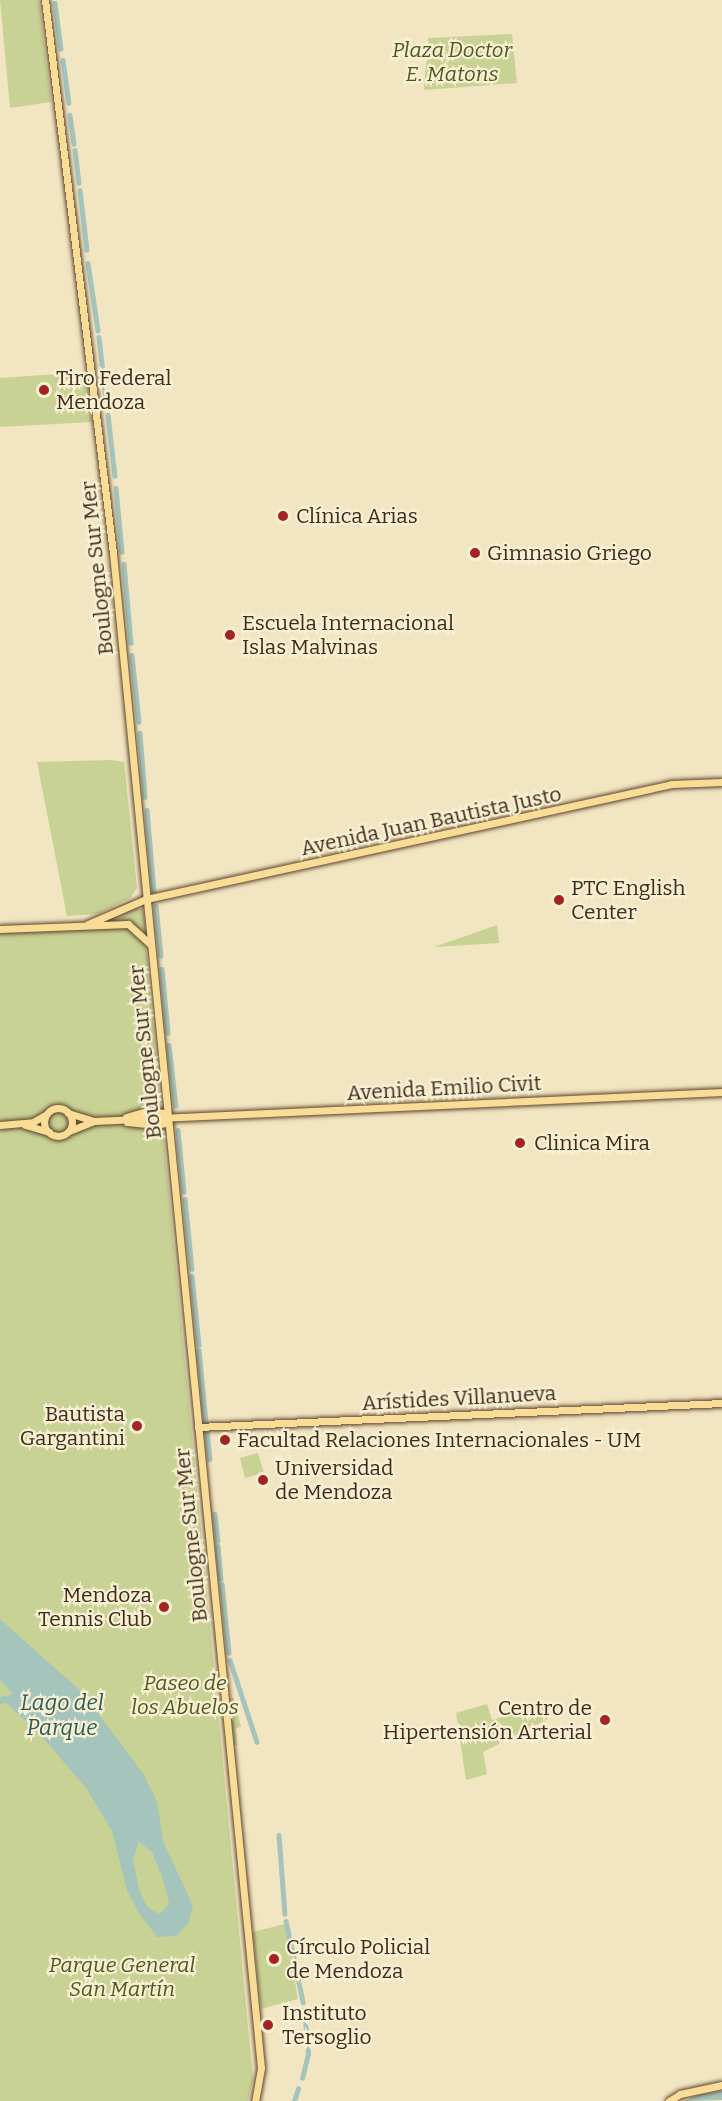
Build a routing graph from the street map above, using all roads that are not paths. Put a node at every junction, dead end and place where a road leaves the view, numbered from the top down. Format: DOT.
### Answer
graph roads {
  1 [pos="45,0"];
  2 [pos="722,782"];
  3 [pos="146,899"];
  4 [pos="88,924"];
  5 [pos="0,929"];
  6 [pos="151,946"];
  7 [pos="722,1092"];
  8 [pos="49,1112"];
  9 [pos="68,1113"];
  10 [pos="168,1117"];
  11 [pos="94,1121"];
  12 [pos="19,1124"];
  13 [pos="0,1125"];
  14 [pos="69,1131"];
  15 [pos="49,1132"];
  16 [pos="722,1403"];
  17 [pos="198,1427"];
  18 [pos="722,2085"];
  19 [pos="255,2101"];
  20 [pos="669,2101"];
  1 -- 3 [label="main road, Boulogne Sur Mer"];
  2 -- 3 [label="main road, Avenida Juan Bautista Justo"];
  3 -- 4 [label="main road, Avenida Juan Bautista Justo"];
  3 -- 6 [label="main road, Boulogne Sur Mer"];
  4 -- 5 [label="main road"];
  4 -- 6 [label="main road"];
  6 -- 10 [label="main road, Boulogne Sur Mer"];
  7 -- 10 [label="main road, Avenida Emilio Civit"];
  8 -- 9 [label="main road"];
  8 -- 12 [label="main road"];
  8 -- 15 [label="main road"];
  9 -- 11 [label="main road"];
  9 -- 14 [label="main road"];
  10 -- 11 [label="main road, Avenida Emilio Civit"];
  10 -- 17 [label="main road, Boulogne Sur Mer"];
  11 -- 14 [label="main road"];
  12 -- 13 [label="main road"];
  12 -- 15 [label="main road"];
  14 -- 15 [label="main road"];
  16 -- 17 [label="main road, Arístides Villanueva"];
  17 -- 19 [label="main road, Boulogne Sur Mer"];
  18 -- 20 [label="main road"];
}
